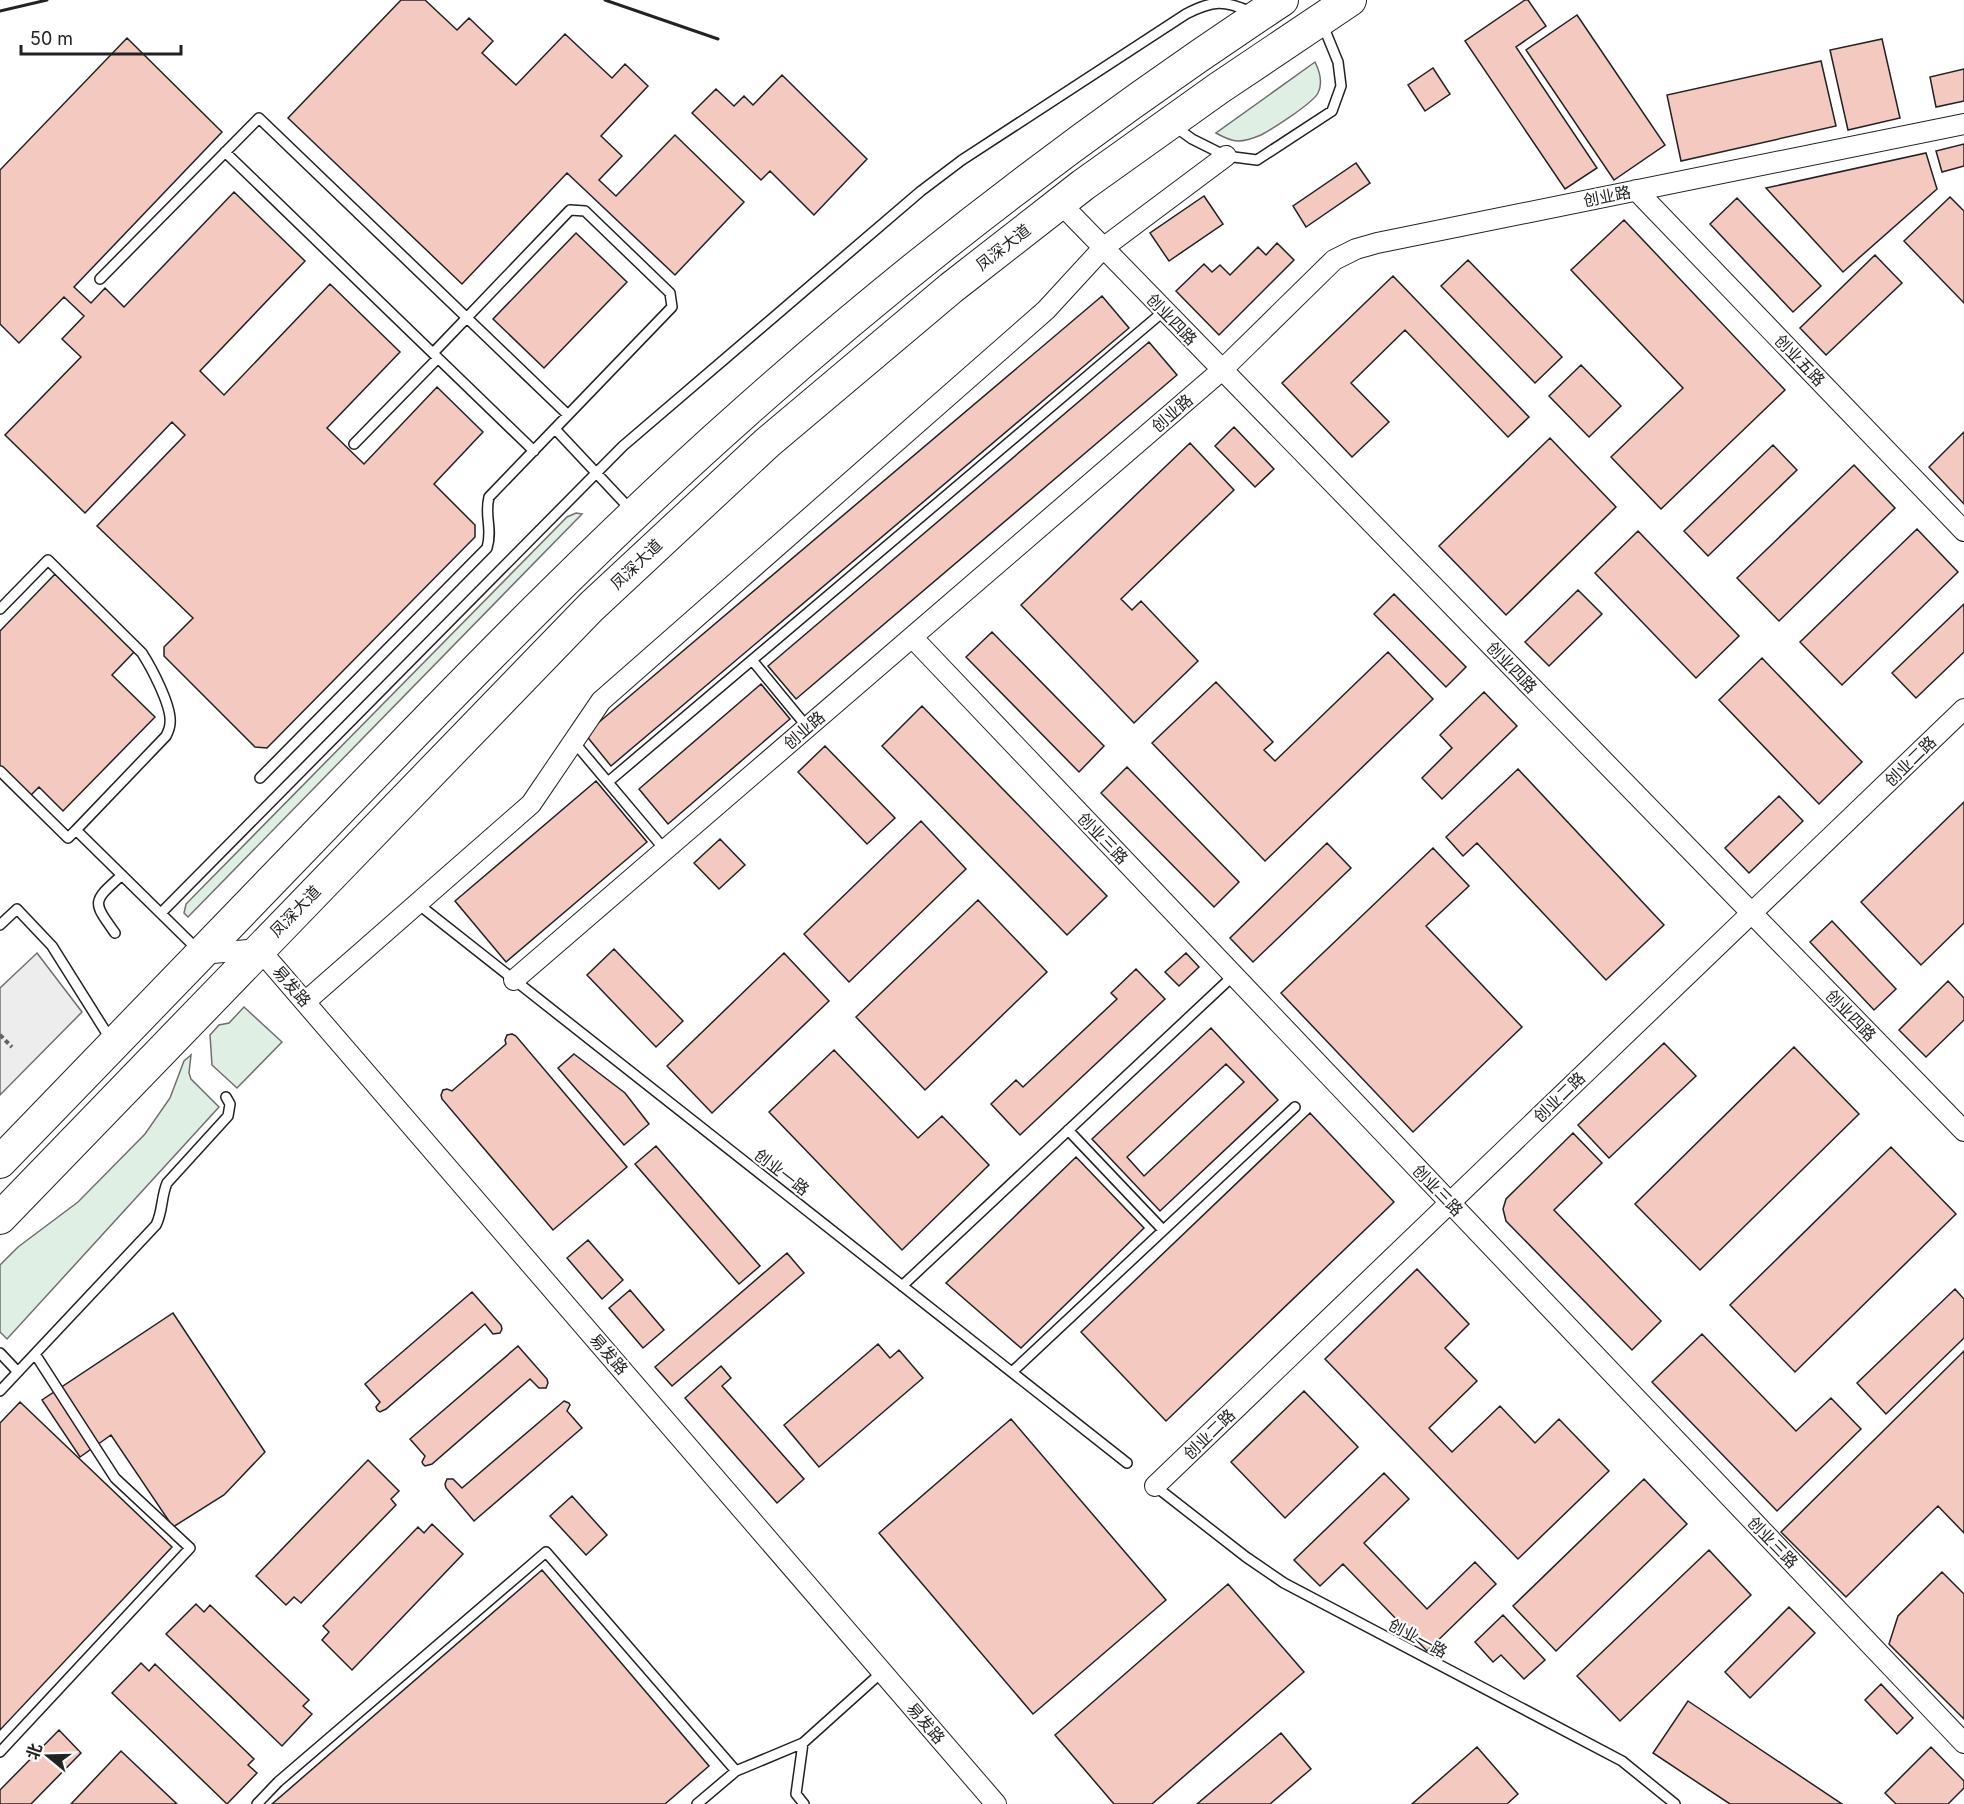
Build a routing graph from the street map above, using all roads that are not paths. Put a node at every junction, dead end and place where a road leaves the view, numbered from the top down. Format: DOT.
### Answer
graph roads {
  1 [pos="1350,0"];
  2 [pos="1270,8"];
  3 [pos="1320,20"];
  4 [pos="1170,123"];
  5 [pos="1964,124"];
  6 [pos="225,152"];
  7 [pos="1226,156"];
  8 [pos="1636,190"];
  9 [pos="1060,203"];
  10 [pos="1103,248"];
  11 [pos="100,279"];
  12 [pos="1164,311"];
  13 [pos="467,318"];
  14 [pos="436,356"];
  15 [pos="1222,370"];
  16 [pos="568,415"];
  17 [pos="555,429"];
  18 [pos="354,444"];
  19 [pos="534,451"];
  20 [pos="596,472"];
  21 [pos="635,514"];
  22 [pos="1964,531"];
  23 [pos="0,609"];
  24 [pos="912,637"];
  25 [pos="752,660"];
  26 [pos="1964,709"];
  27 [pos="807,728"];
  28 [pos="574,742"];
  29 [pos="0,771"];
  30 [pos="260,778"];
  31 [pos="608,782"];
  32 [pos="76,830"];
  33 [pos="665,850"];
  34 [pos="122,875"];
  35 [pos="418,904"];
  36 [pos="1752,913"];
  37 [pos="161,914"];
  38 [pos="0,925"];
  39 [pos="115,933"];
  40 [pos="259,949"];
  41 [pos="201,954"];
  42 [pos="1234,975"];
  43 [pos="514,980"];
  44 [pos="305,1002"];
  45 [pos="113,1045"];
  46 [pos="226,1097"];
  47 [pos="1295,1107"];
  48 [pos="1068,1130"];
  49 [pos="1964,1131"];
  50 [pos="0,1162"];
  51 [pos="1450,1202"];
  52 [pos="0,1218"];
  53 [pos="1163,1230"];
  54 [pos="902,1286"];
  55 [pos="0,1353"];
  56 [pos="35,1354"];
  57 [pos="18,1372"];
  58 [pos="1012,1372"];
  59 [pos="0,1391"];
  60 [pos="1127,1463"];
  61 [pos="1155,1486"];
  62 [pos="882,1672"];
  63 [pos="803,1743"];
  64 [pos="1964,1743"];
  65 [pos="0,1752"];
  66 [pos="736,1771"];
  67 [pos="257,1804"];
  68 [pos="697,1804"];
  69 [pos="804,1804"];
  70 [pos="996,1804"];
  71 [pos="1675,1804"];
  1 -- 3 [label="highway, 凤深大道"];
  2 -- 20 [label="lane"];
  2 -- 21 [label="highway"];
  3 -- 4 [label="highway, 凤深大道"];
  3 -- 7 [label="lane"];
  4 -- 7 [label="lane"];
  4 -- 9 [label="highway, 凤深大道"];
  5 -- 8 [label="street, 创业路"];
  6 -- 11 [label="lane"];
  6 -- 13 [label="lane"];
  6 -- 14 [label="lane"];
  7 -- 10 [label="street"];
  8 -- 15 [label="street, 创业路"];
  8 -- 22 [label="street, 创业五路"];
  9 -- 10 [label="street, 创业四路"];
  9 -- 40 [label="highway, 凤深大道"];
  10 -- 12 [label="street, 创业四路"];
  10 -- 28 [label="street"];
  12 -- 15 [label="street, 创业四路"];
  12 -- 25 [label="lane"];
  13 -- 14 [label="lane"];
  13 -- 16 [label="lane"];
  13 -- 16 [label="lane"];
  14 -- 18 [label="lane"];
  14 -- 19 [label="lane"];
  15 -- 24 [label="street, 创业路"];
  15 -- 36 [label="street, 创业四路"];
  16 -- 17 [label="lane"];
  17 -- 19 [label="lane"];
  17 -- 20 [label="lane"];
  19 -- 30 [label="lane"];
  20 -- 21 [label="lane"];
  20 -- 37 [label="lane"];
  21 -- 41 [label="highway"];
  23 -- 32 [label="lane"];
  24 -- 27 [label="street, 创业路"];
  24 -- 42 [label="street, 创业三路"];
  25 -- 27 [label="lane"];
  25 -- 31 [label="lane"];
  26 -- 36 [label="street, 创业二路"];
  27 -- 33 [label="street, 创业路"];
  28 -- 31 [label="lane"];
  28 -- 35 [label="street"];
  29 -- 32 [label="lane"];
  31 -- 33 [label="lane"];
  32 -- 34 [label="lane"];
  33 -- 43 [label="street, 创业路"];
  34 -- 37 [label="lane"];
  34 -- 39 [label="lane"];
  35 -- 43 [label="lane, 创业一路"];
  35 -- 44 [label="street"];
  36 -- 49 [label="street, 创业四路"];
  36 -- 51 [label="street, 创业二路"];
  37 -- 41 [label="lane"];
  38 -- 45 [label="lane"];
  40 -- 41 [label="street"];
  40 -- 44 [label="street, 易发路"];
  40 -- 52 [label="highway, 凤深大道"];
  41 -- 45 [label="highway"];
  42 -- 48 [label="lane"];
  42 -- 51 [label="street, 创业三路"];
  43 -- 54 [label="lane, 创业一路"];
  44 -- 62 [label="street, 易发路"];
  45 -- 50 [label="highway"];
  46 -- 56 [label="lane"];
  47 -- 53 [label="lane"];
  48 -- 53 [label="lane"];
  48 -- 54 [label="lane"];
  51 -- 61 [label="street, 创业二路"];
  51 -- 64 [label="street, 创业三路"];
  53 -- 58 [label="lane"];
  54 -- 58 [label="lane, 创业一路"];
  55 -- 57 [label="lane"];
  56 -- 57 [label="lane"];
  56 -- 65 [label="lane"];
  57 -- 59 [label="lane"];
  58 -- 60 [label="lane, 创业一路"];
  61 -- 71 [label="lane, 创业一路"];
  62 -- 63 [label="lane"];
  62 -- 70 [label="street, 易发路"];
  63 -- 66 [label="lane"];
  63 -- 69 [label="lane"];
  66 -- 67 [label="lane"];
  66 -- 68 [label="lane"];
}
